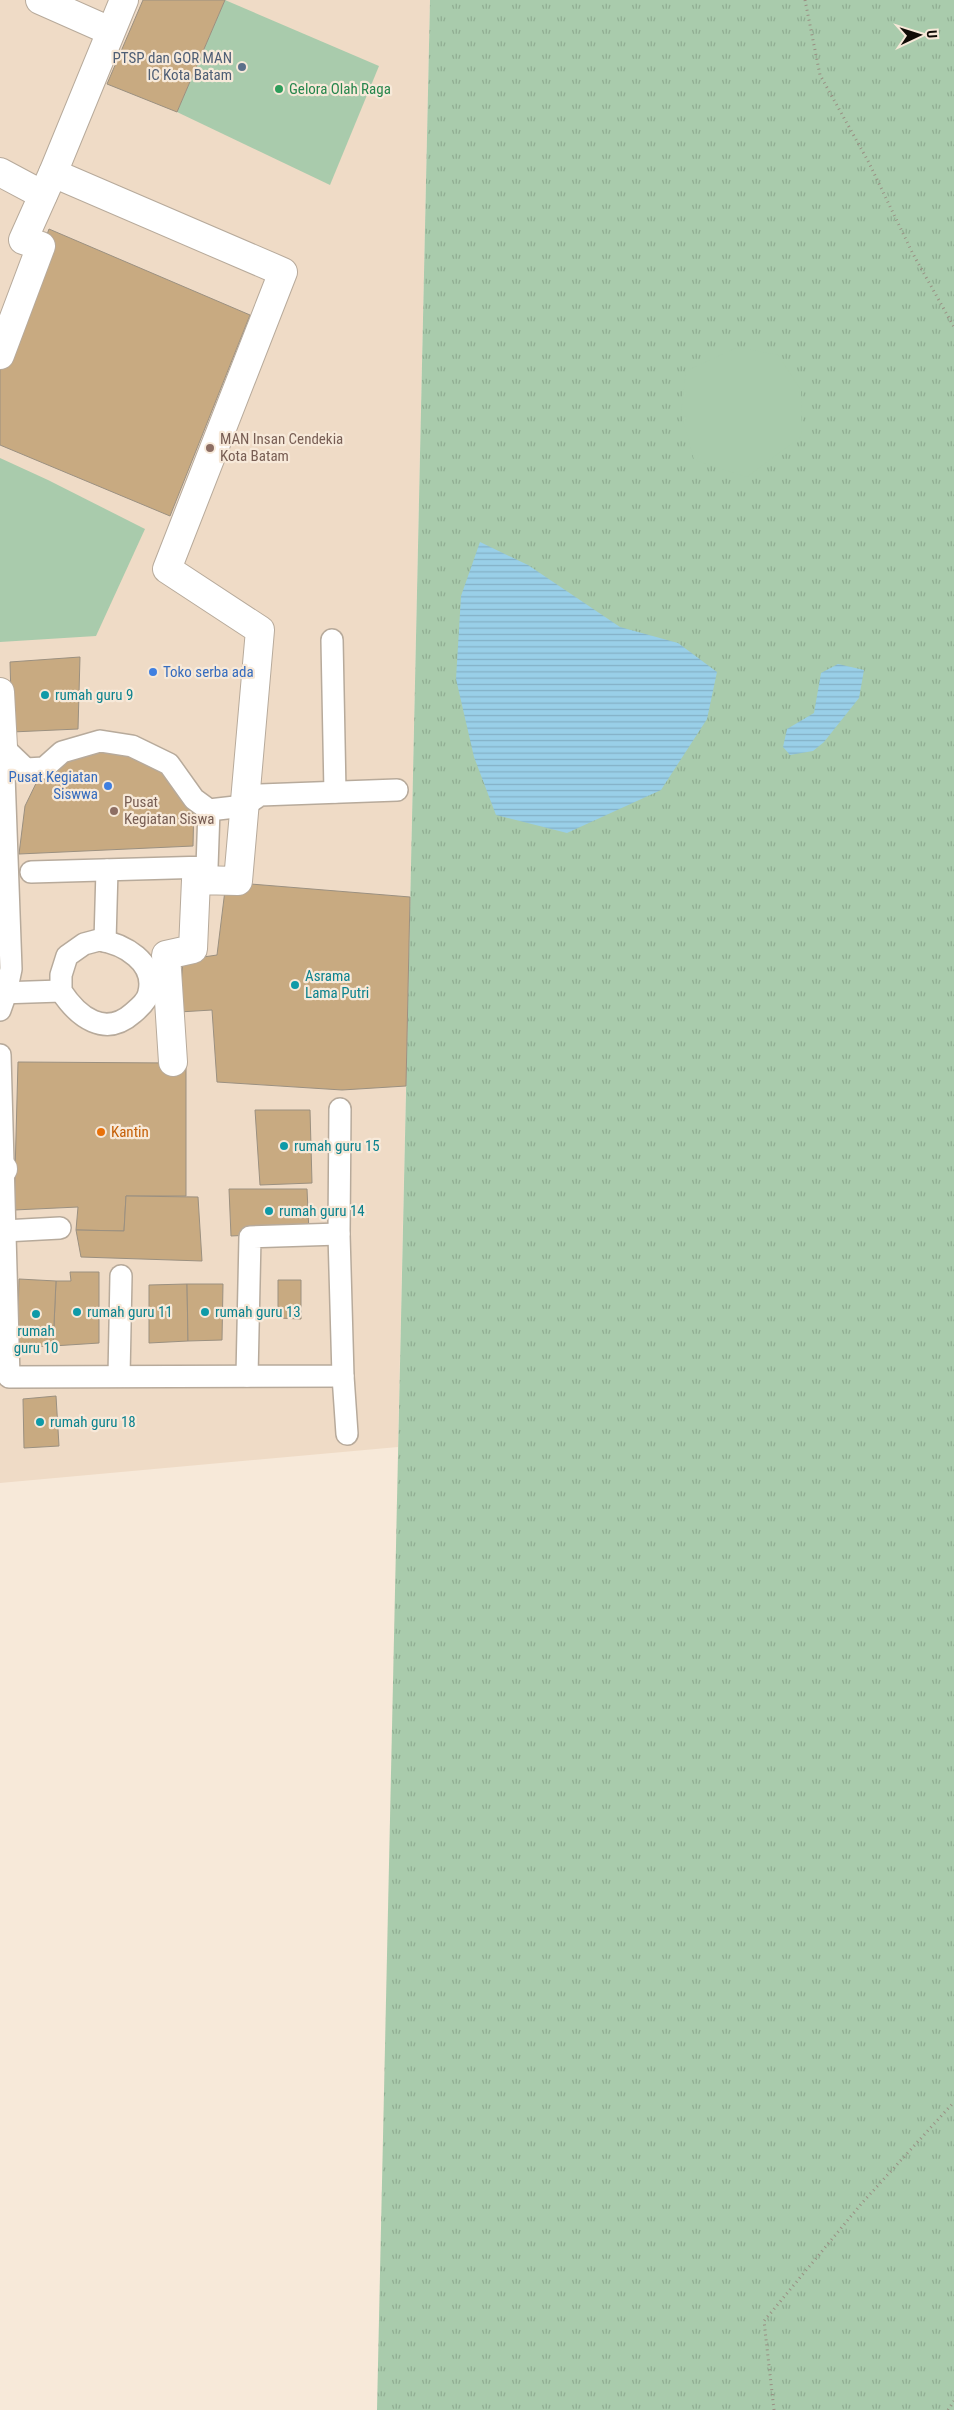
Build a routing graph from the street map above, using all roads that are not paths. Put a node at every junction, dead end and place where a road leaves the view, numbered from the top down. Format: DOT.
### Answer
graph roads {
  1 [pos="40,0"];
  2 [pos="124,0"];
  3 [pos="101,27"];
  4 [pos="0,172"];
  5 [pos="48,184"];
  6 [pos="8,306"];
  7 [pos="0,355"];
  8 [pos="332,640"];
  9 [pos="0,692"];
  10 [pos="2,747"];
  11 [pos="397,790"];
  12 [pos="335,792"];
  13 [pos="244,806"];
  14 [pos="209,810"];
  15 [pos="107,870"];
  16 [pos="31,872"];
  17 [pos="105,941"];
  18 [pos="61,991"];
  19 [pos="2,999"];
  20 [pos="0,1055"];
  21 [pos="173,1062"];
  22 [pos="340,1109"];
  23 [pos="1,1169"];
  24 [pos="60,1228"];
  25 [pos="4,1231"];
  26 [pos="339,1234"];
  27 [pos="121,1276"];
  28 [pos="119,1376"];
  29 [pos="246,1376"];
  30 [pos="343,1376"];
  31 [pos="347,1434"];
  1 -- 3 [label="street"];
  2 -- 5 [label="street"];
  4 -- 5 [label="street"];
  5 -- 6 [label="street"];
  5 -- 13 [label="street"];
  6 -- 7 [label="street"];
  8 -- 12 [label="lane"];
  9 -- 10 [label="street"];
  10 -- 14 [label="lane"];
  10 -- 19 [label="lane"];
  11 -- 12 [label="lane"];
  12 -- 13 [label="lane"];
  13 -- 14 [label="lane"];
  13 -- 21 [label="street"];
  14 -- 15 [label="lane"];
  15 -- 16 [label="lane"];
  15 -- 17 [label="lane"];
  17 -- 18 [label="lane"];
  17 -- 18 [label="lane"];
  18 -- 19 [label="lane"];
  20 -- 23 [label="lane"];
  22 -- 26 [label="lane"];
  23 -- 25 [label="lane"];
  24 -- 25 [label="lane"];
  25 -- 28 [label="lane"];
  26 -- 29 [label="lane"];
  26 -- 30 [label="lane"];
  27 -- 28 [label="lane"];
  28 -- 29 [label="lane"];
  29 -- 30 [label="lane"];
  30 -- 31 [label="lane"];
}
